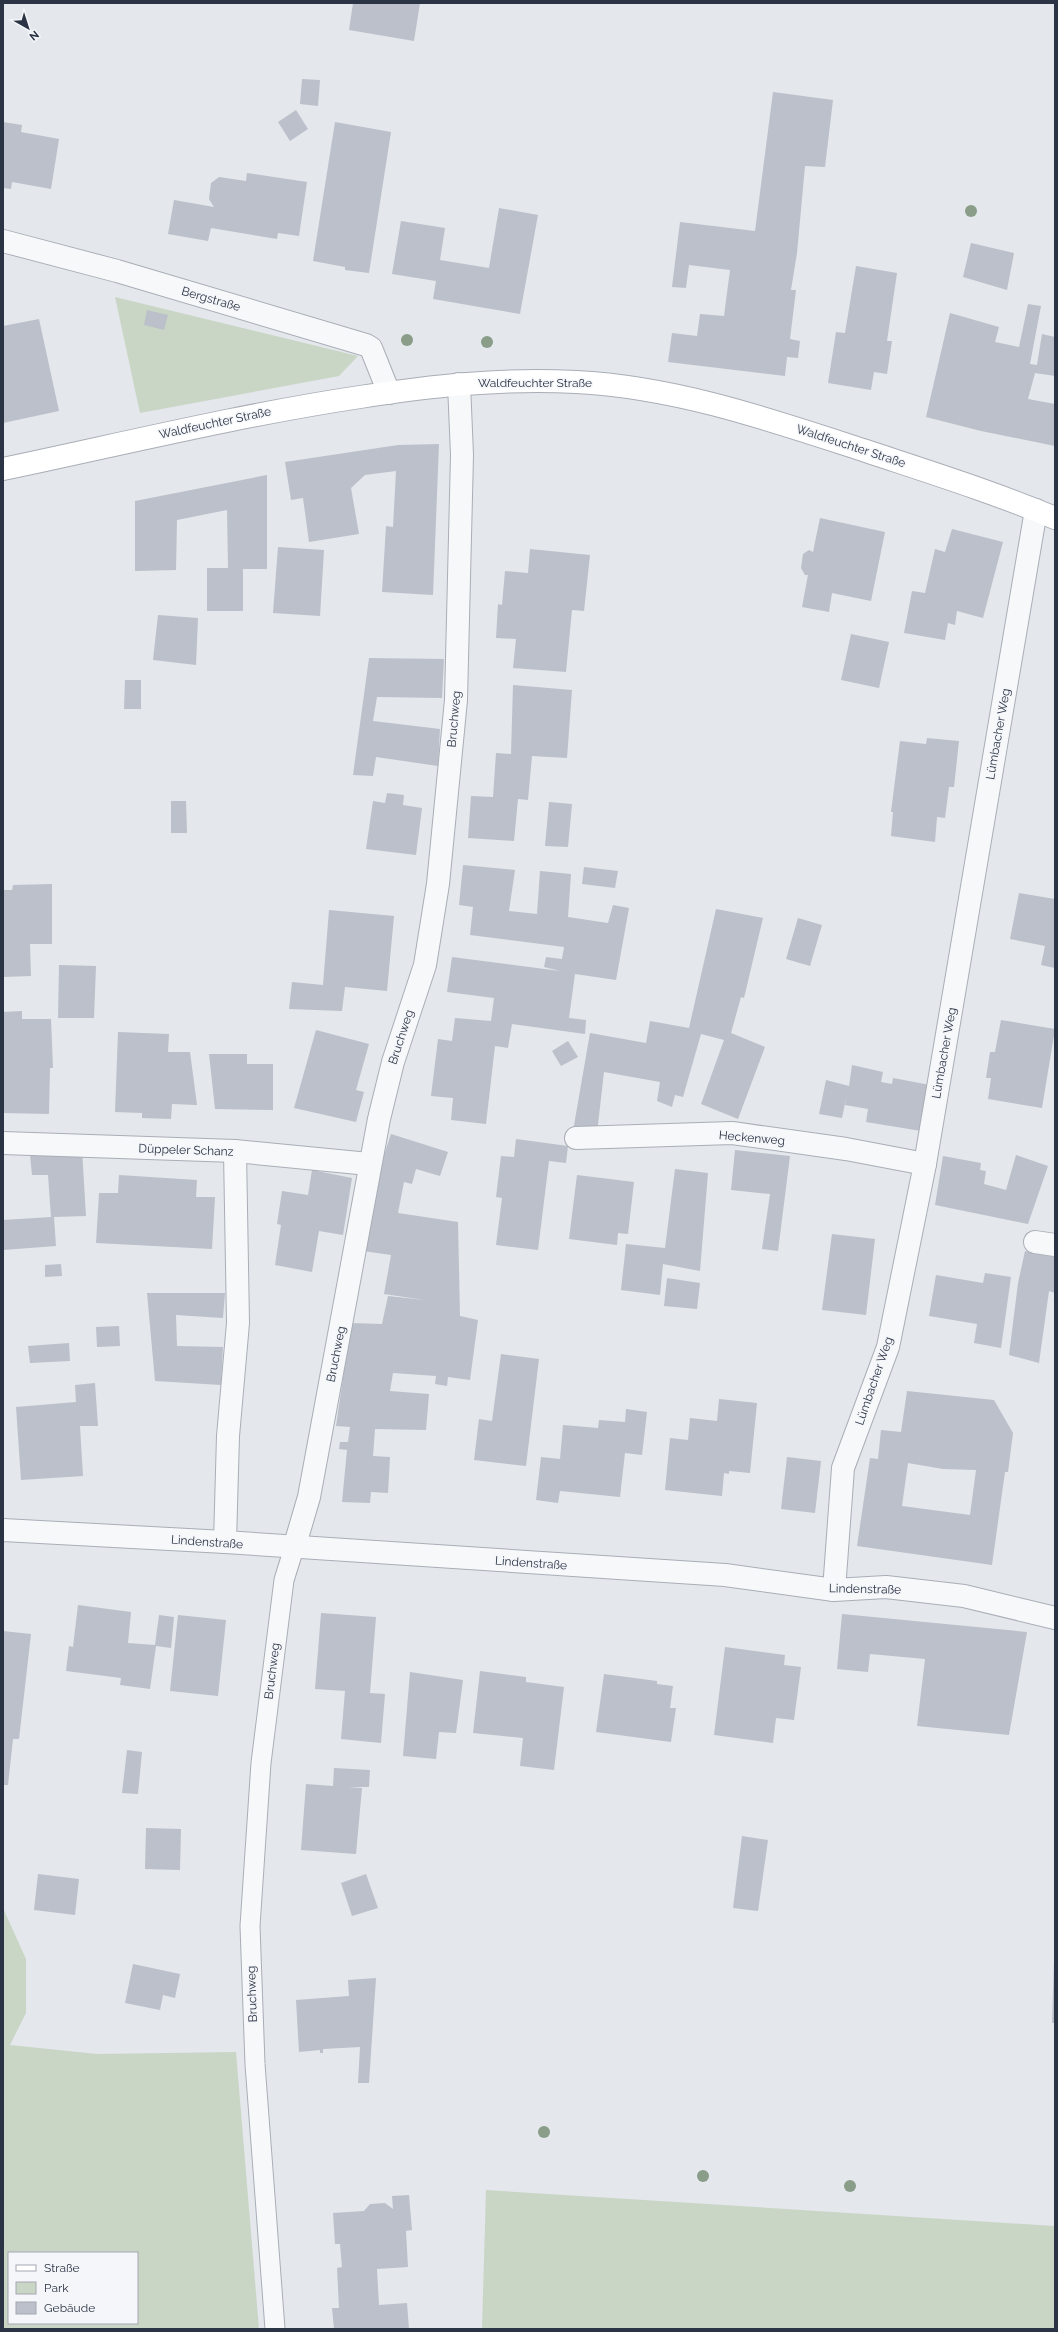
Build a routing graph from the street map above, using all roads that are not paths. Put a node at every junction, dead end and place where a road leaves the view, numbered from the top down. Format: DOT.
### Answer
graph roads {
  1 [pos="3,241"];
  2 [pos="459,384"];
  3 [pos="389,393"];
  4 [pos="3,469"];
  5 [pos="1046,514"];
  6 [pos="576,1138"];
  7 [pos="3,1143"];
  8 [pos="235,1151"];
  9 [pos="369,1164"];
  10 [pos="925,1164"];
  11 [pos="3,1530"];
  12 [pos="225,1542"];
  13 [pos="294,1548"];
  14 [pos="834,1590"];
  15 [pos="1055,1618"];
  16 [pos="275,2329"];
  1 -- 3 [label="street, Bergstraße"];
  2 -- 3 [label="street, Waldfeuchter Straße"];
  2 -- 5 [label="street, Waldfeuchter Straße"];
  2 -- 9 [label="street, Bruchweg"];
  3 -- 4 [label="street, Waldfeuchter Straße"];
  5 -- 10 [label="street, Lümbacher Weg"];
  6 -- 10 [label="street, Heckenweg"];
  7 -- 8 [label="street, Düppeler Schanz"];
  8 -- 9 [label="street, Düppeler Schanz"];
  8 -- 12 [label="street"];
  9 -- 13 [label="street, Bruchweg"];
  10 -- 14 [label="street, Lümbacher Weg"];
  11 -- 12 [label="street, Lindenstraße"];
  12 -- 13 [label="street, Lindenstraße"];
  13 -- 14 [label="street, Lindenstraße"];
  13 -- 16 [label="lane, Bruchweg"];
  14 -- 15 [label="street, Lindenstraße"];
}
